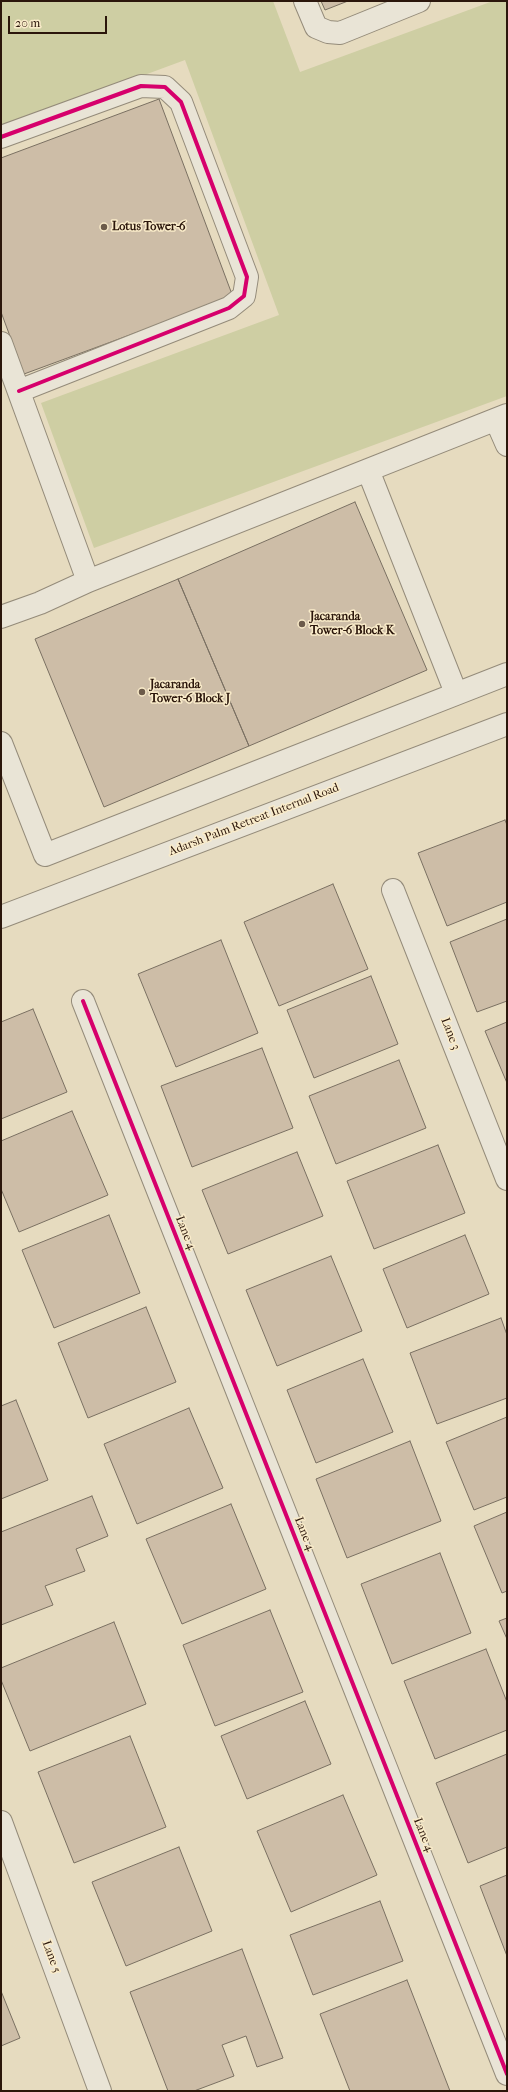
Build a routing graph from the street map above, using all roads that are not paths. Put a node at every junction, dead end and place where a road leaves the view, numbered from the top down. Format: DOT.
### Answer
graph roads {
  1 [pos="305,1"];
  2 [pos="418,1"];
  3 [pos="1,137"];
  4 [pos="1,343"];
  5 [pos="19,391"];
  6 [pos="502,418"];
  7 [pos="507,445"];
  8 [pos="368,470"];
  9 [pos="88,580"];
  10 [pos="1,617"];
  11 [pos="507,674"];
  12 [pos="456,693"];
  13 [pos="507,724"];
  14 [pos="1,743"];
  15 [pos="393,890"];
  16 [pos="1,917"];
  17 [pos="83,1001"];
  18 [pos="507,1179"];
  19 [pos="1,1822"];
  20 [pos="507,2074"];
  21 [pos="100,2091"];
  1 -- 2 [label="street"];
  3 -- 5 [label="street"];
  4 -- 5 [label="street"];
  5 -- 9 [label="street"];
  6 -- 7 [label="street"];
  6 -- 8 [label="street"];
  8 -- 9 [label="street"];
  8 -- 12 [label="street"];
  9 -- 10 [label="street"];
  11 -- 12 [label="street"];
  12 -- 14 [label="street"];
  13 -- 16 [label="street, Adarsh Palm Retreat Internal Road"];
  15 -- 18 [label="street, Lane 3"];
  17 -- 20 [label="street, Lane 4"];
  19 -- 21 [label="street, Lane 5"];
}
